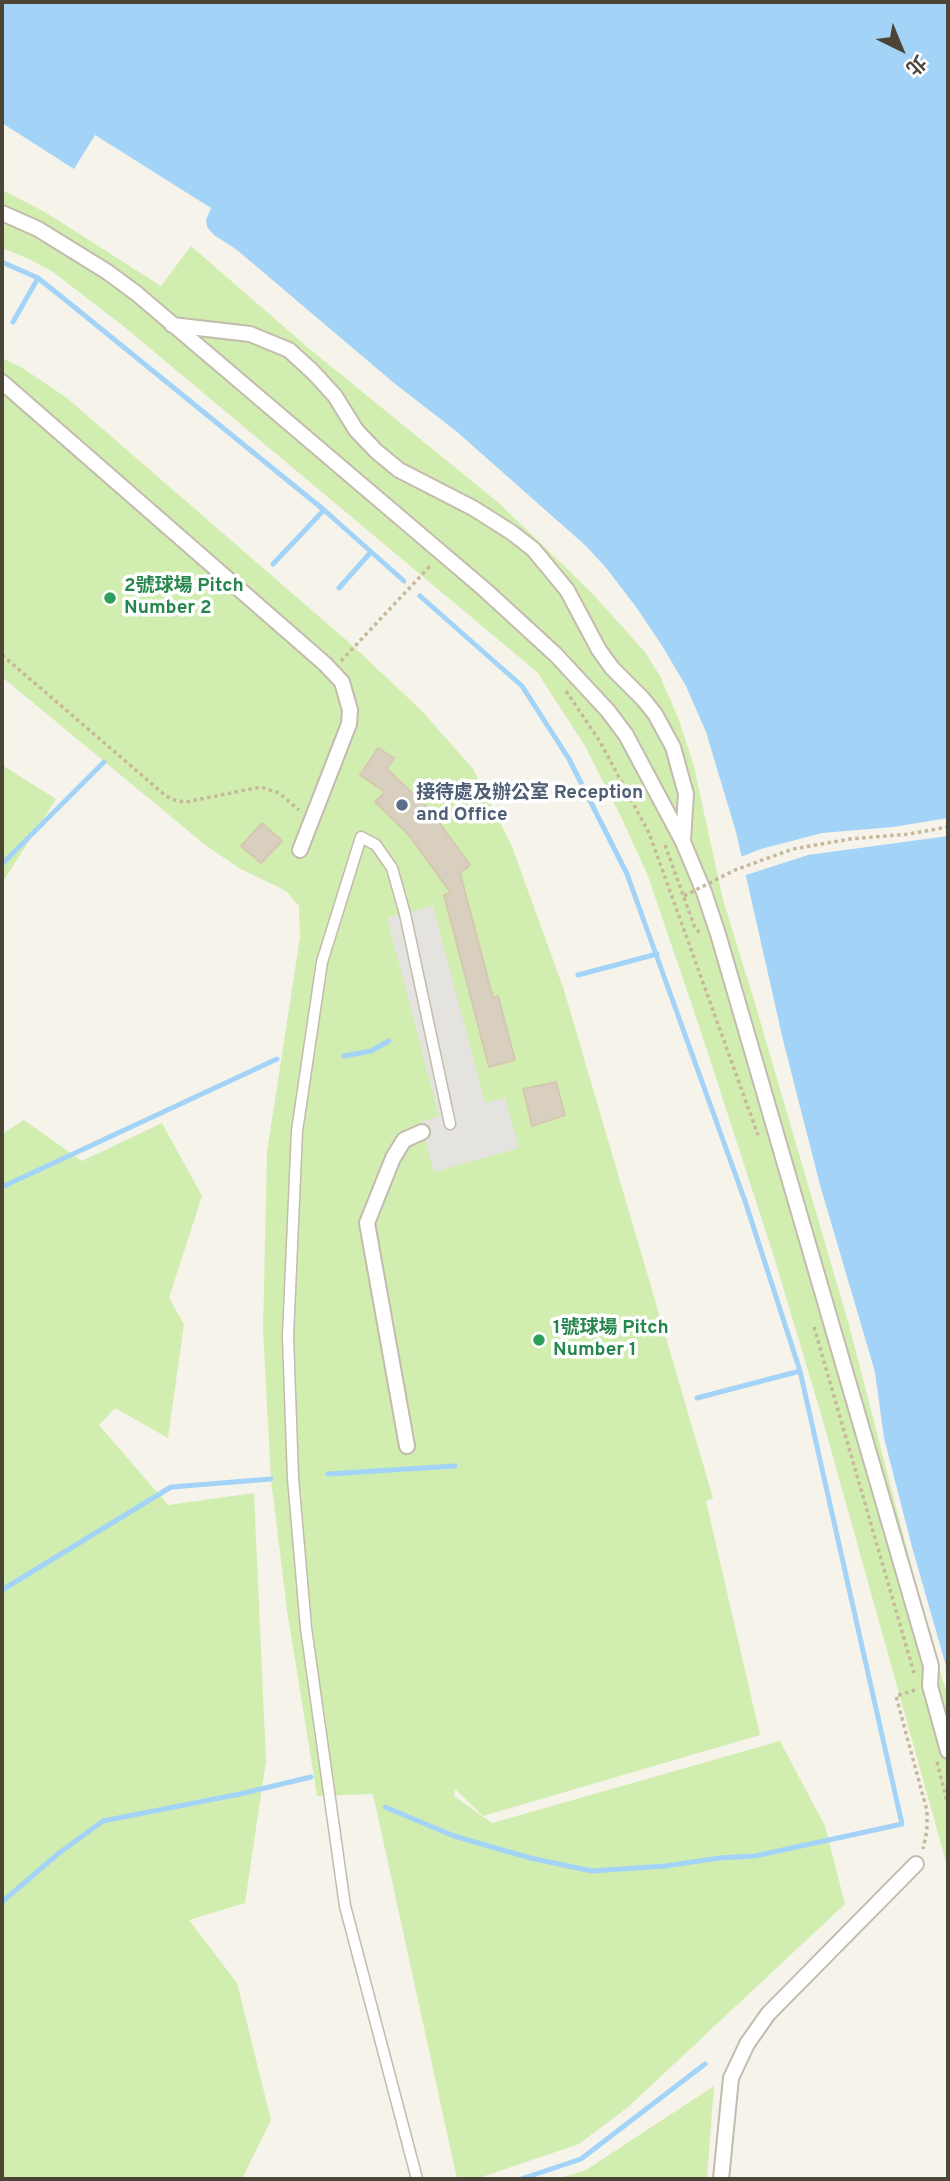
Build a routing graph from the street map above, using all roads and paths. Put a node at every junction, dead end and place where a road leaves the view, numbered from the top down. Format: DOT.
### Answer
graph roads {
  1 [pos="2,213"];
  2 [pos="172,325"];
  3 [pos="2,382"];
  4 [pos="421,576"];
  5 [pos="353,646"];
  6 [pos="2,655"];
  7 [pos="565,690"];
  8 [pos="311,821"];
  9 [pos="948,827"];
  10 [pos="683,842"];
  11 [pos="300,850"];
  12 [pos="681,888"];
  13 [pos="684,896"];
  14 [pos="695,928"];
  15 [pos="450,1124"];
  16 [pos="422,1132"];
  17 [pos="761,1143"];
  18 [pos="811,1318"];
  19 [pos="407,1446"];
  20 [pos="925,1688"];
  21 [pos="948,1751"];
  22 [pos="937,1762"];
  23 [pos="948,1805"];
  24 [pos="916,1864"];
  25 [pos="417,2179"];
  26 [pos="721,2179"];
  1 -- 2 [label="street"];
  2 -- 10 [label="street"];
  2 -- 10 [label="street"];
  3 -- 8 [label="street"];
  4 -- 5 [label="path"];
  6 -- 8 [label="path"];
  7 -- 17 [label="path"];
  8 -- 11 [label="street"];
  9 -- 13 [label="path, bridge"];
  10 -- 20 [label="street"];
  12 -- 13 [label="path, bridge"];
  13 -- 14 [label="path"];
  15 -- 25 [label="lane"];
  16 -- 19 [label="street"];
  18 -- 20 [label="path"];
  20 -- 21 [label="street"];
  20 -- 24 [label="path"];
  22 -- 23 [label="path"];
  24 -- 26 [label="street"];
}
